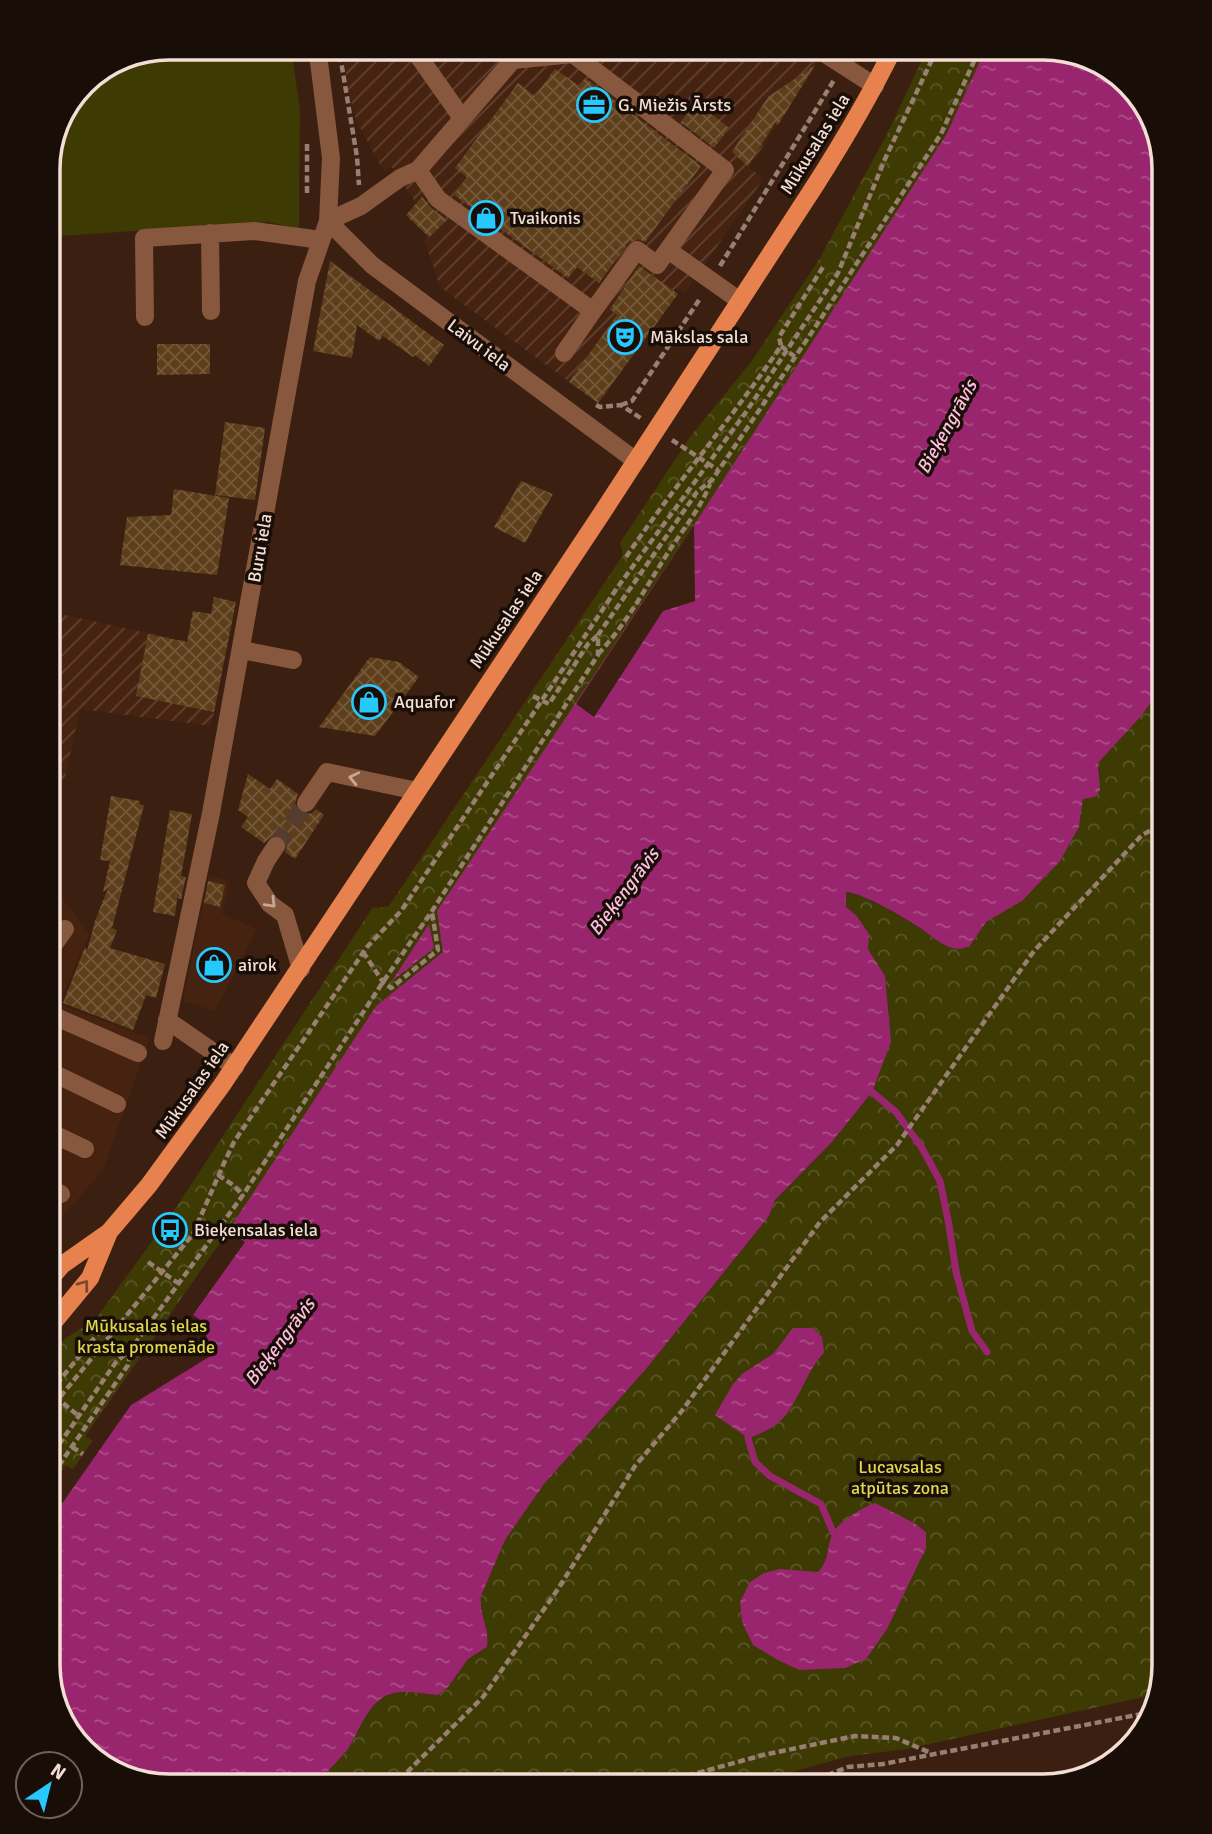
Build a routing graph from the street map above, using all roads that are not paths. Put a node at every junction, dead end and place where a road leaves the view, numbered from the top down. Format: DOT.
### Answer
graph roads {
  1 [pos="319,60"];
  2 [pos="420,60"];
  3 [pos="513,60"];
  4 [pos="581,60"];
  5 [pos="835,60"];
  6 [pos="888,60"];
  7 [pos="875,86"];
  8 [pos="462,118"];
  9 [pos="418,170"];
  10 [pos="328,221"];
  11 [pos="210,233"];
  12 [pos="321,240"];
  13 [pos="668,250"];
  14 [pos="740,300"];
  15 [pos="593,311"];
  16 [pos="211,312"];
  17 [pos="145,317"];
  18 [pos="564,353"];
  19 [pos="636,461"];
  20 [pos="242,650"];
  21 [pos="293,660"];
  22 [pos="417,791"];
  23 [pos="306,803"];
  24 [pos="276,846"];
  25 [pos="65,929"];
  26 [pos="60,936"];
  27 [pos="301,969"];
  28 [pos="60,1019"];
  29 [pos="167,1020"];
  30 [pos="163,1041"];
  31 [pos="138,1053"];
  32 [pos="235,1067"];
  33 [pos="60,1076"];
  34 [pos="117,1104"];
  35 [pos="60,1137"];
  36 [pos="85,1149"];
  37 [pos="109,1232"];
  38 [pos="60,1267"];
  39 [pos="60,1314"];
  1 -- 10 [label="street, Buru iela"];
  2 -- 8 [label="street"];
  3 -- 8 [label="street"];
  4 -- 13 [label="street"];
  5 -- 7 [label="street"];
  6 -- 7 [label="main road, Mūkusalas iela"];
  7 -- 14 [label="main road, Mūkusalas iela"];
  8 -- 9 [label="street"];
  9 -- 10 [label="street"];
  9 -- 15 [label="street"];
  10 -- 12 [label="street, Buru iela"];
  10 -- 19 [label="street, Laivu iela"];
  11 -- 12 [label="street"];
  11 -- 16 [label="street"];
  11 -- 17 [label="street"];
  12 -- 20 [label="street, Buru iela"];
  13 -- 14 [label="street"];
  13 -- 15 [label="street"];
  14 -- 19 [label="main road, Mūkusalas iela"];
  15 -- 18 [label="street"];
  19 -- 22 [label="main road, Mūkusalas iela"];
  20 -- 21 [label="street"];
  20 -- 29 [label="street, Buru iela"];
  22 -- 23 [label="street, one-way"];
  22 -- 27 [label="main road, Mūkusalas iela"];
  24 -- 27 [label="street, one-way"];
  25 -- 26 [label="street"];
  27 -- 32 [label="main road, Mūkusalas iela"];
  28 -- 31 [label="street"];
  29 -- 30 [label="street, Buru iela"];
  29 -- 32 [label="street"];
  32 -- 37 [label="main road, Mūkusalas iela"];
  33 -- 34 [label="street"];
  35 -- 36 [label="street"];
  37 -- 38 [label="main road, Mūkusalas iela"];
  39 -- 37 [label="main road, Mūkusalas iela, one-way"];
}
